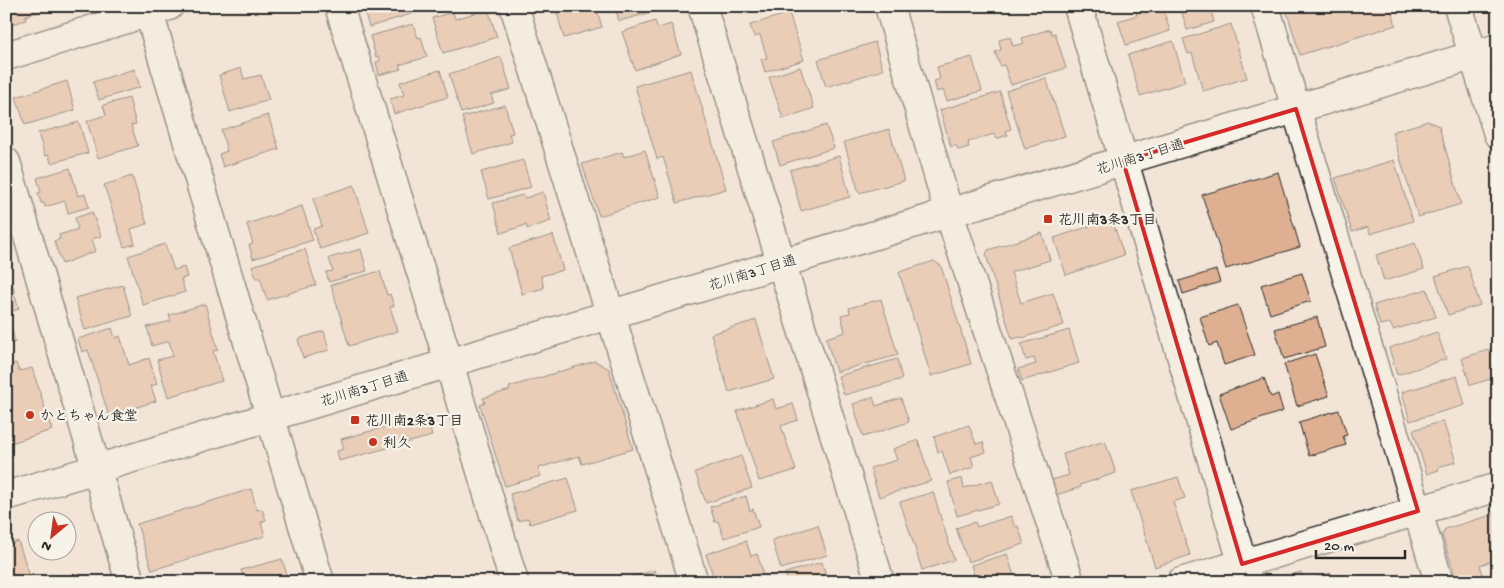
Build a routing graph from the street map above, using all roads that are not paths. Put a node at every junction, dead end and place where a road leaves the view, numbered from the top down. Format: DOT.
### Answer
graph roads {
  1 [pos="339,6"];
  2 [pos="514,6"];
  3 [pos="702,6"];
  4 [pos="889,6"];
  5 [pos="1078,6"];
  6 [pos="1265,6"];
  7 [pos="1458,6"];
  8 [pos="155,8"];
  9 [pos="1485,51"];
  10 [pos="6,56"];
  11 [pos="1296,109"];
  12 [pos="1498,134"];
  13 [pos="1123,161"];
  14 [pos="6,162"];
  15 [pos="949,213"];
  16 [pos="781,263"];
  17 [pos="611,314"];
  18 [pos="449,363"];
  19 [pos="270,416"];
  20 [pos="96,469"];
  21 [pos="1498,487"];
  22 [pos="6,496"];
  23 [pos="1418,511"];
  24 [pos="1245,573"];
  25 [pos="130,582"];
  26 [pos="320,582"];
  27 [pos="514,582"];
  28 [pos="694,582"];
  29 [pos="880,582"];
  30 [pos="1070,582"];
  31 [pos="1181,582"];
  32 [pos="1438,582"];
  1 -- 18 [label="street"];
  2 -- 17 [label="street"];
  3 -- 16 [label="street"];
  4 -- 15 [label="street"];
  5 -- 13 [label="street"];
  6 -- 11 [label="street"];
  7 -- 9 [label="street"];
  8 -- 10 [label="street"];
  8 -- 19 [label="street"];
  9 -- 11 [label="street, 花川南3丁目通"];
  9 -- 12 [label="street"];
  11 -- 13 [label="street, 花川南3丁目通"];
  11 -- 23 [label="street"];
  13 -- 15 [label="street, 花川南3丁目通"];
  13 -- 24 [label="street"];
  14 -- 20 [label="street"];
  15 -- 16 [label="street, 花川南3丁目通"];
  15 -- 30 [label="street"];
  16 -- 17 [label="street, 花川南3丁目通"];
  16 -- 29 [label="street"];
  17 -- 18 [label="street, 花川南3丁目通"];
  17 -- 28 [label="street"];
  18 -- 19 [label="street, 花川南3丁目通"];
  18 -- 27 [label="street"];
  19 -- 20 [label="street, 花川南3丁目通"];
  19 -- 26 [label="street"];
  20 -- 22 [label="street, 花川南3丁目通"];
  20 -- 25 [label="street"];
  21 -- 23 [label="street"];
  23 -- 24 [label="street"];
  23 -- 32 [label="street"];
  24 -- 31 [label="street"];
}
